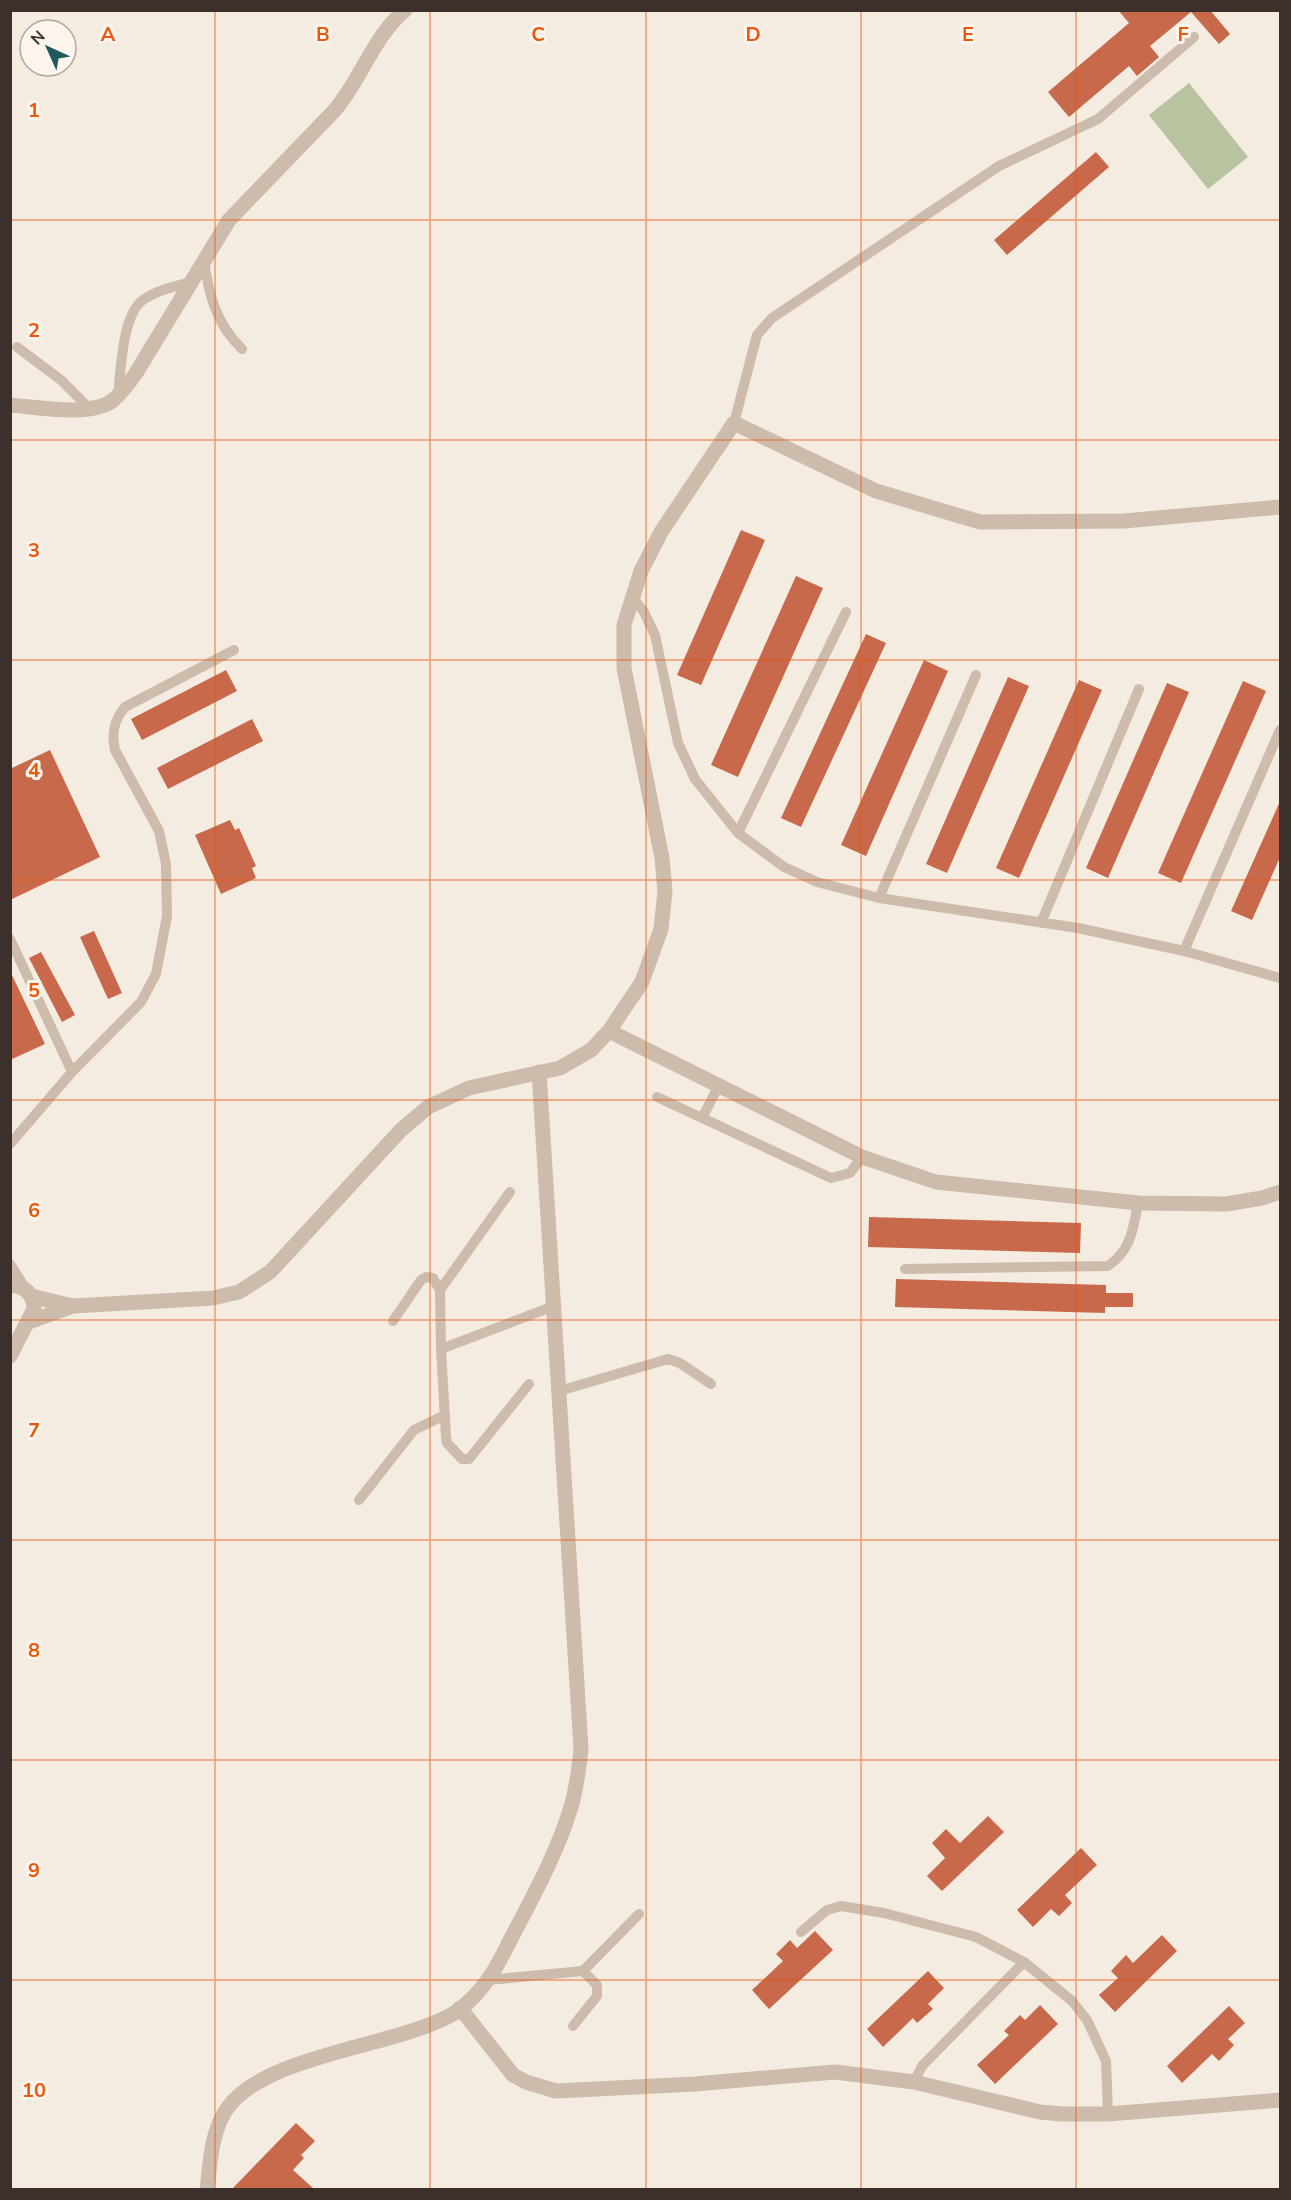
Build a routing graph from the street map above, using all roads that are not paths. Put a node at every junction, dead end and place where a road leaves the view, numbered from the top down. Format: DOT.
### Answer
graph roads {
  1 [pos="405,10"];
  2 [pos="1194,37"];
  3 [pos="204,260"];
  4 [pos="192,282"];
  5 [pos="17,347"];
  6 [pos="242,349"];
  7 [pos="118,395"];
  8 [pos="12,403"];
  9 [pos="90,410"];
  10 [pos="734,423"];
  11 [pos="1281,507"];
  12 [pos="631,595"];
  13 [pos="846,612"];
  14 [pos="234,650"];
  15 [pos="976,675"];
  16 [pos="1139,689"];
  17 [pos="1281,730"];
  18 [pos="738,833"];
  19 [pos="879,898"];
  20 [pos="1041,922"];
  21 [pos="10,939"];
  22 [pos="1184,951"];
  23 [pos="1281,978"];
  24 [pos="609,1031"];
  25 [pos="72,1072"];
  26 [pos="539,1072"];
  27 [pos="719,1085"];
  28 [pos="657,1097"];
  29 [pos="702,1118"];
  30 [pos="10,1144"];
  31 [pos="862,1157"];
  32 [pos="510,1192"];
  33 [pos="1281,1192"];
  34 [pos="1138,1203"];
  35 [pos="10,1264"];
  36 [pos="905,1269"];
  37 [pos="10,1286"];
  38 [pos="440,1290"];
  39 [pos="29,1293"];
  40 [pos="73,1306"];
  41 [pos="554,1306"];
  42 [pos="393,1321"];
  43 [pos="21,1326"];
  44 [pos="441,1348"];
  45 [pos="10,1356"];
  46 [pos="529,1384"];
  47 [pos="711,1384"];
  48 [pos="559,1391"];
  49 [pos="445,1415"];
  50 [pos="359,1500"];
  51 [pos="639,1914"];
  52 [pos="801,1932"];
  53 [pos="1024,1962"];
  54 [pos="583,1971"];
  55 [pos="488,1980"];
  56 [pos="460,2008"];
  57 [pos="573,2026"];
  58 [pos="914,2082"];
  59 [pos="1281,2100"];
  60 [pos="1108,2114"];
  61 [pos="207,2190"];
  1 -- 3 [label="street"];
  2 -- 10 [label="lane"];
  3 -- 4 [label="street"];
  3 -- 6 [label="lane"];
  4 -- 7 [label="street"];
  4 -- 7 [label="lane"];
  5 -- 9 [label="lane"];
  7 -- 9 [label="street"];
  8 -- 9 [label="street"];
  10 -- 11 [label="street"];
  10 -- 12 [label="street"];
  12 -- 18 [label="lane"];
  12 -- 24 [label="street"];
  13 -- 18 [label="lane"];
  14 -- 25 [label="lane"];
  15 -- 19 [label="lane"];
  16 -- 20 [label="lane"];
  17 -- 22 [label="lane"];
  18 -- 19 [label="lane"];
  19 -- 20 [label="lane"];
  20 -- 22 [label="lane"];
  21 -- 25 [label="lane"];
  22 -- 23 [label="lane"];
  24 -- 26 [label="street"];
  24 -- 27 [label="street"];
  25 -- 30 [label="lane"];
  26 -- 40 [label="street"];
  26 -- 41 [label="street"];
  27 -- 29 [label="lane"];
  27 -- 31 [label="street"];
  28 -- 29 [label="lane"];
  29 -- 31 [label="lane"];
  31 -- 34 [label="street"];
  32 -- 38 [label="lane"];
  33 -- 34 [label="street"];
  34 -- 36 [label="lane"];
  35 -- 39 [label="lane"];
  37 -- 39 [label="street"];
  38 -- 42 [label="lane"];
  38 -- 44 [label="lane"];
  39 -- 40 [label="street"];
  39 -- 43 [label="street"];
  40 -- 43 [label="street"];
  41 -- 44 [label="lane"];
  41 -- 48 [label="street"];
  43 -- 45 [label="street"];
  44 -- 49 [label="lane"];
  46 -- 49 [label="lane"];
  47 -- 48 [label="lane"];
  48 -- 55 [label="street"];
  49 -- 50 [label="lane"];
  51 -- 54 [label="lane"];
  52 -- 53 [label="lane"];
  53 -- 58 [label="lane"];
  53 -- 60 [label="lane"];
  54 -- 55 [label="lane"];
  54 -- 57 [label="lane"];
  55 -- 56 [label="street"];
  56 -- 58 [label="street"];
  56 -- 61 [label="street"];
  58 -- 60 [label="street"];
  59 -- 60 [label="street"];
}
